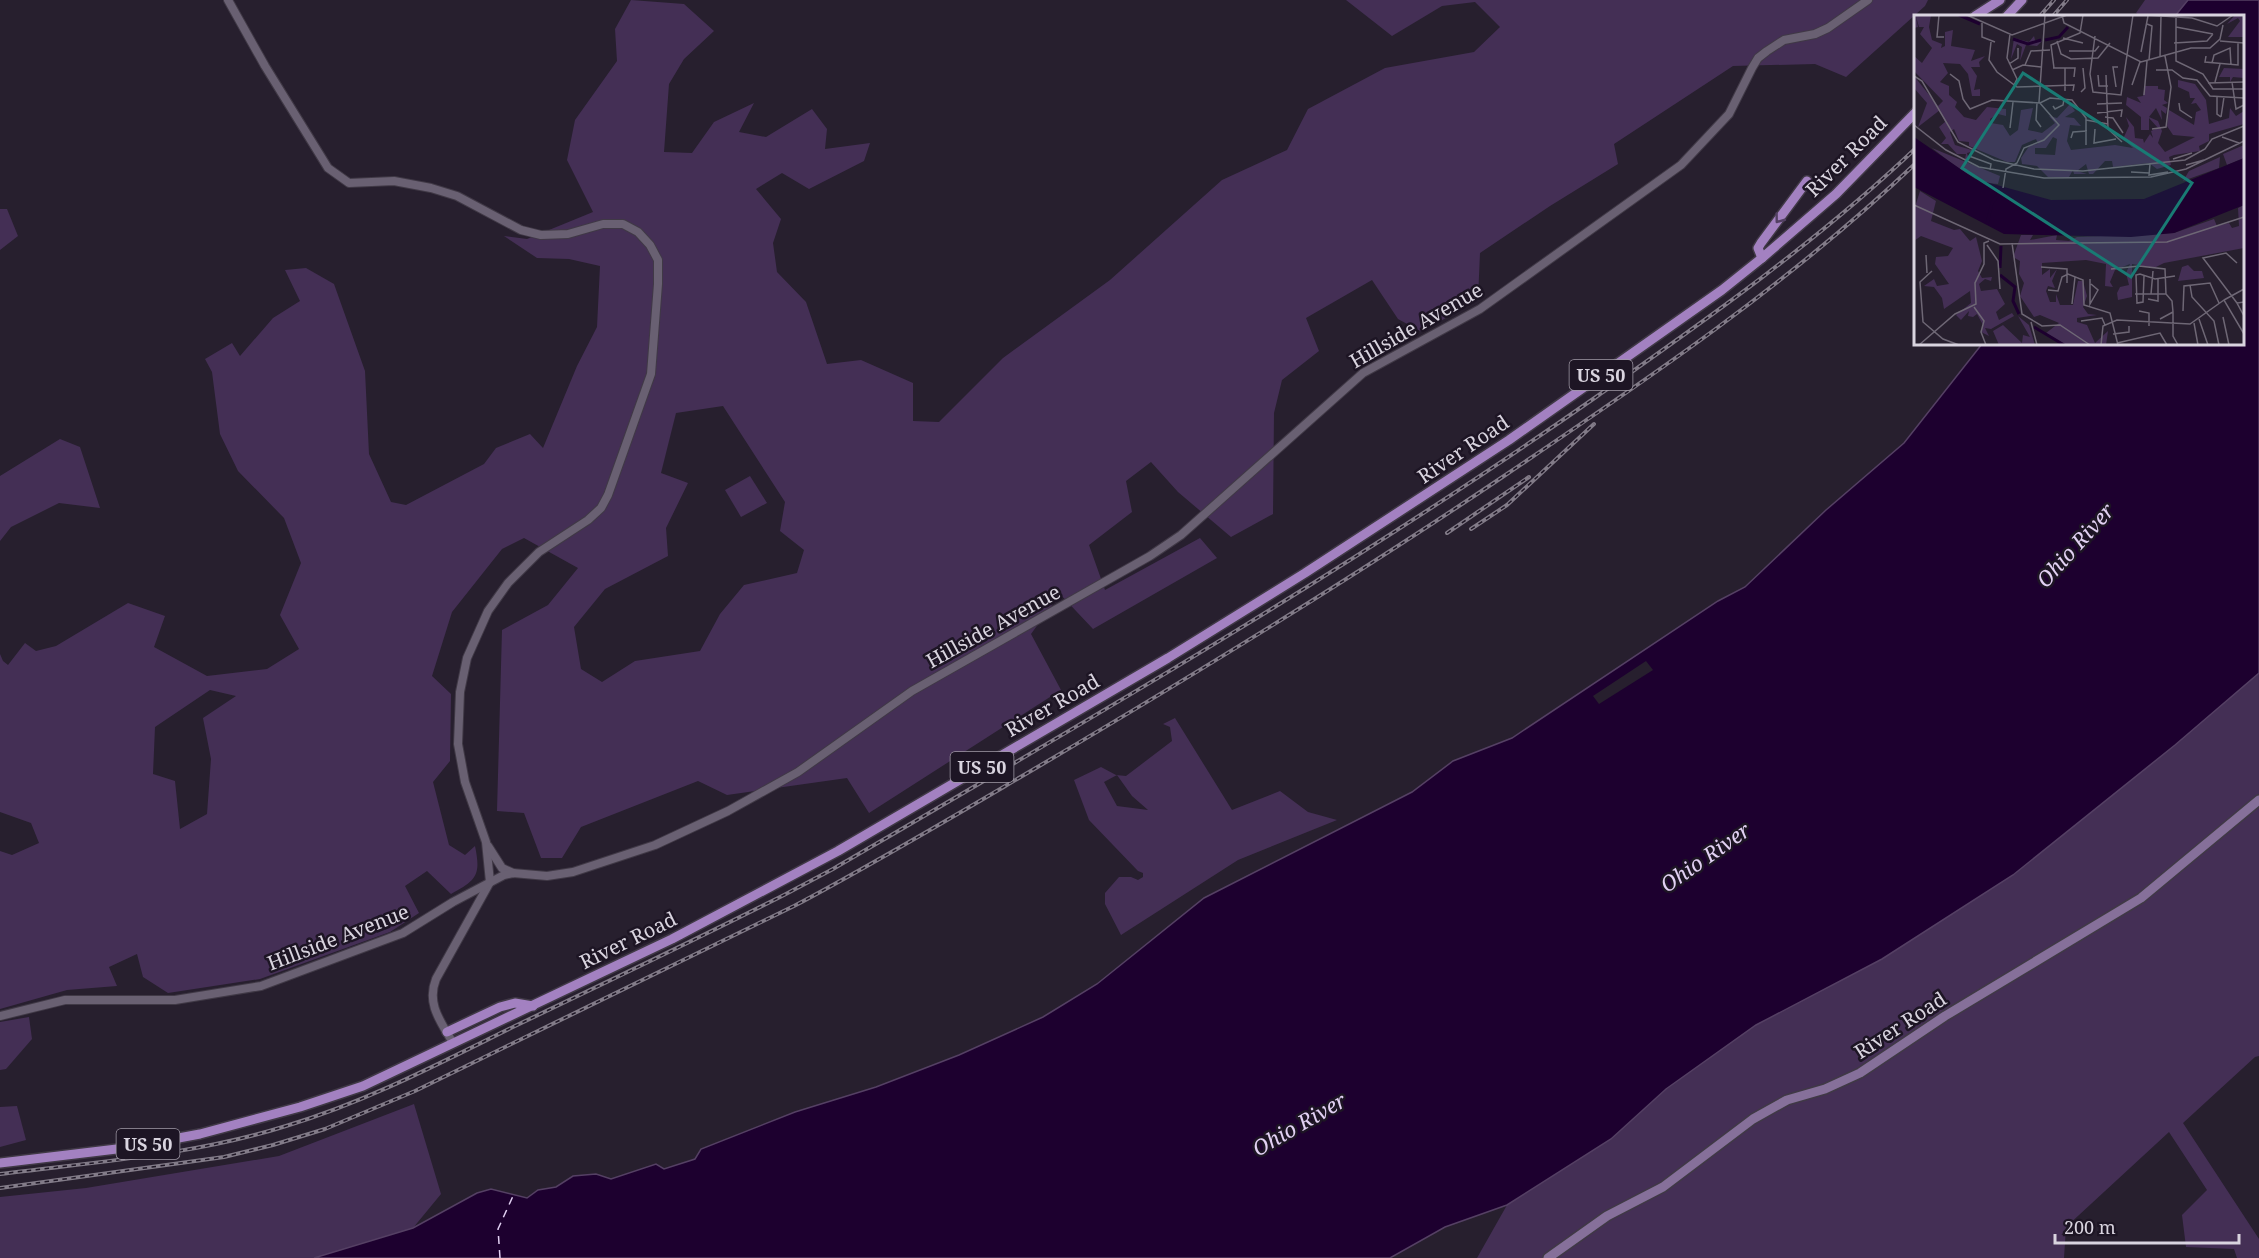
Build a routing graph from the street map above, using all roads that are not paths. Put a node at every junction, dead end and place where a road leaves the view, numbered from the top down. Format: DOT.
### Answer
graph roads {
  1 [pos="228,0"];
  2 [pos="1868,0"];
  3 [pos="2000,0"];
  4 [pos="2022,0"];
  5 [pos="1977,15"];
  6 [pos="2008,15"];
  7 [pos="1914,114"];
  8 [pos="1807,181"];
  9 [pos="1762,258"];
  10 [pos="2259,800"];
  11 [pos="486,842"];
  12 [pos="513,873"];
  13 [pos="490,882"];
  14 [pos="463,896"];
  15 [pos="476,907"];
  16 [pos="533,1006"];
  17 [pos="0,1016"];
  18 [pos="447,1032"];
  19 [pos="453,1043"];
  20 [pos="0,1163"];
  21 [pos="1548,1258"];
  1 -- 11 [label="street"];
  2 -- 12 [label="street, Hillside Avenue"];
  3 -- 5 [label="main road"];
  4 -- 6 [label="main road"];
  7 -- 9 [label="main road, River Road / US 50"];
  8 -- 9 [label="main road, one-way"];
  9 -- 16 [label="main road, River Road / US 50"];
  10 -- 21 [label="main road, River Road"];
  11 -- 12 [label="street"];
  11 -- 13 [label="street"];
  12 -- 13 [label="street, Hillside Avenue"];
  13 -- 14 [label="street, Hillside Avenue"];
  13 -- 15 [label="street"];
  14 -- 15 [label="street"];
  14 -- 17 [label="street, Hillside Avenue"];
  15 -- 18 [label="street"];
  16 -- 18 [label="main road"];
  16 -- 19 [label="main road, River Road / US 50"];
  18 -- 19 [label="street"];
  19 -- 20 [label="main road, River Road / US 50"];
}
